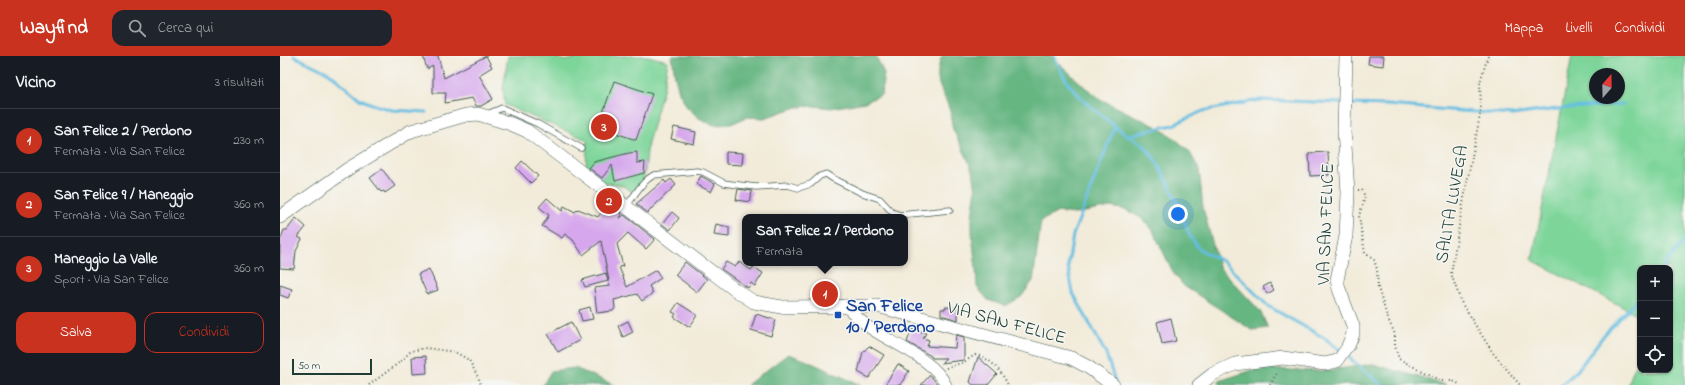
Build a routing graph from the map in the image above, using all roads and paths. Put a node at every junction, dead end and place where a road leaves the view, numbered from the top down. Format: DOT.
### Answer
graph roads {
  1 [pos="1346,56"];
  2 [pos="1488,56"];
  3 [pos="485,115"];
  4 [pos="581,148"];
  5 [pos="1348,193"];
  6 [pos="626,208"];
  7 [pos="950,210"];
  8 [pos="897,214"];
  9 [pos="908,214"];
  10 [pos="280,218"];
  11 [pos="844,306"];
  12 [pos="1348,346"];
  13 [pos="1283,358"];
  14 [pos="1337,361"];
  15 [pos="935,370"];
  16 [pos="1111,384"];
  17 [pos="369,385"];
  18 [pos="481,385"];
  19 [pos="946,385"];
  20 [pos="1008,385"];
  21 [pos="1199,385"];
  22 [pos="1270,385"];
  23 [pos="1461,385"];
  24 [pos="1520,385"];
  1 -- 5 [label="street, VIA SAN FELICE"];
  2 -- 24 [label="path, SALITA LUVEGA"];
  3 -- 4 [label="lane"];
  3 -- 6 [label="street, VIA SAN FELICE"];
  3 -- 10 [label="street, VIA SAN FELICE"];
  5 -- 12 [label="street, VIA SAN FELICE"];
  5 -- 23 [label="path"];
  6 -- 8 [label="lane"];
  6 -- 11 [label="street, VIA SAN FELICE"];
  7 -- 9 [label="lane"];
  11 -- 15 [label="street"];
  11 -- 16 [label="street, VIA SAN FELICE"];
  12 -- 14 [label="street, VIA SAN FELICE"];
  13 -- 14 [label="street, VIA SAN FELICE"];
  13 -- 21 [label="street, VIA SAN FELICE"];
  13 -- 22 [label="path"];
  15 -- 19 [label="street"];
  15 -- 20 [label="path"];
  17 -- 18 [label="path"];
}
